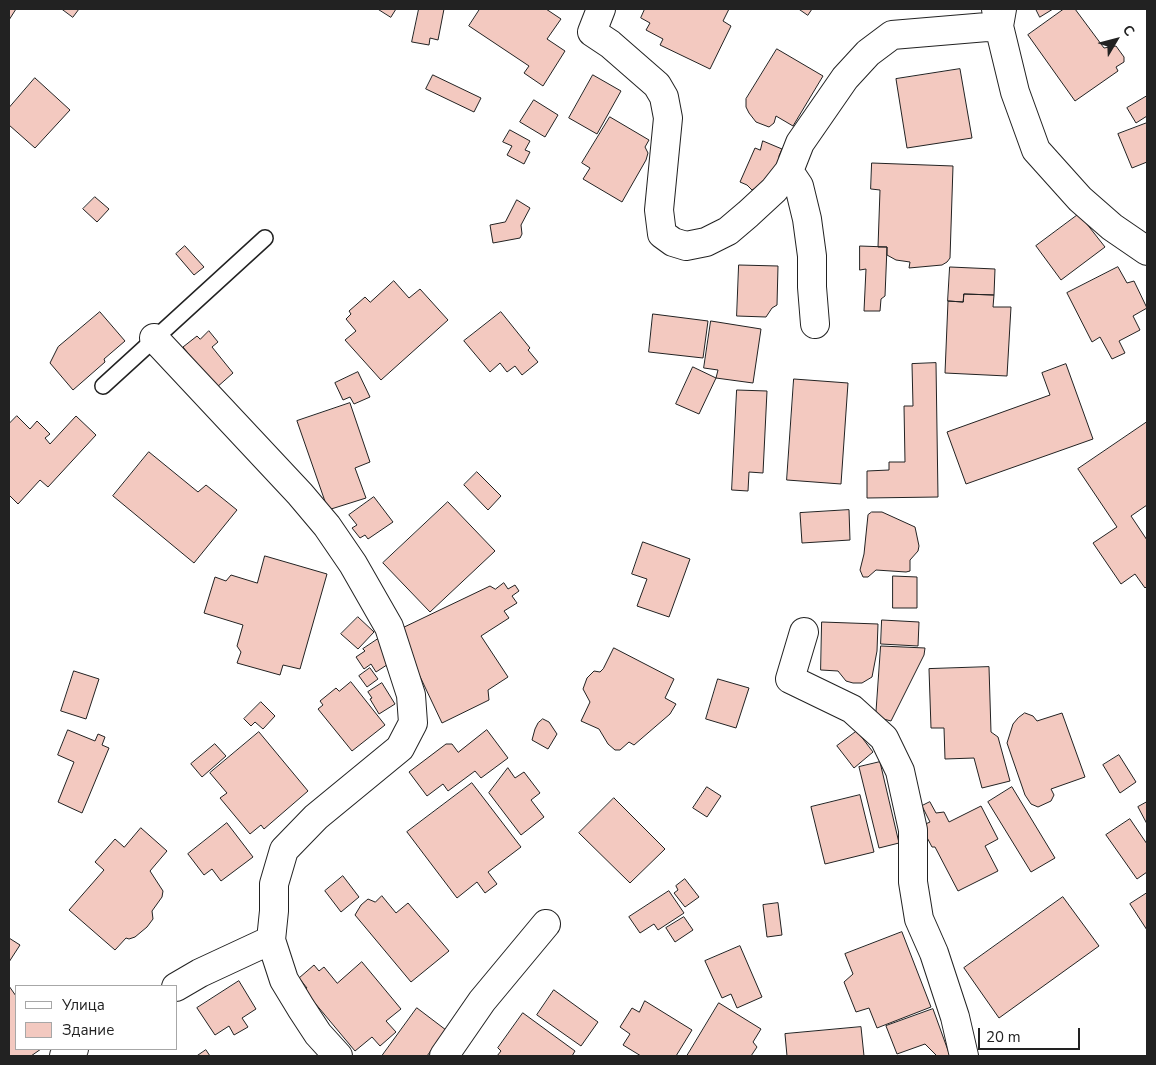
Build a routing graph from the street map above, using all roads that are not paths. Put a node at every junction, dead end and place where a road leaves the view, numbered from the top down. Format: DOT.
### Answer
graph roads {
  1 [pos="601,9"];
  2 [pos="999,14"];
  3 [pos="1029,153"];
  4 [pos="789,171"];
  5 [pos="1042,187"];
  6 [pos="265,238"];
  7 [pos="1147,251"];
  8 [pos="815,324"];
  9 [pos="154,338"];
  10 [pos="102,386"];
  11 [pos="804,632"];
  12 [pos="546,924"];
  13 [pos="271,940"];
  14 [pos="178,985"];
  15 [pos="338,1056"];
  16 [pos="444,1056"];
  17 [pos="964,1056"];
  1 -- 4 [label="street"];
  2 -- 3 [label="street"];
  2 -- 4 [label="street"];
  3 -- 5 [label="street"];
  3 -- 7 [label="street"];
  4 -- 8 [label="street"];
  6 -- 9 [label="lane"];
  9 -- 10 [label="lane"];
  9 -- 13 [label="street"];
  11 -- 17 [label="street"];
  12 -- 16 [label="street"];
  13 -- 14 [label="street"];
  13 -- 15 [label="street"];
}
